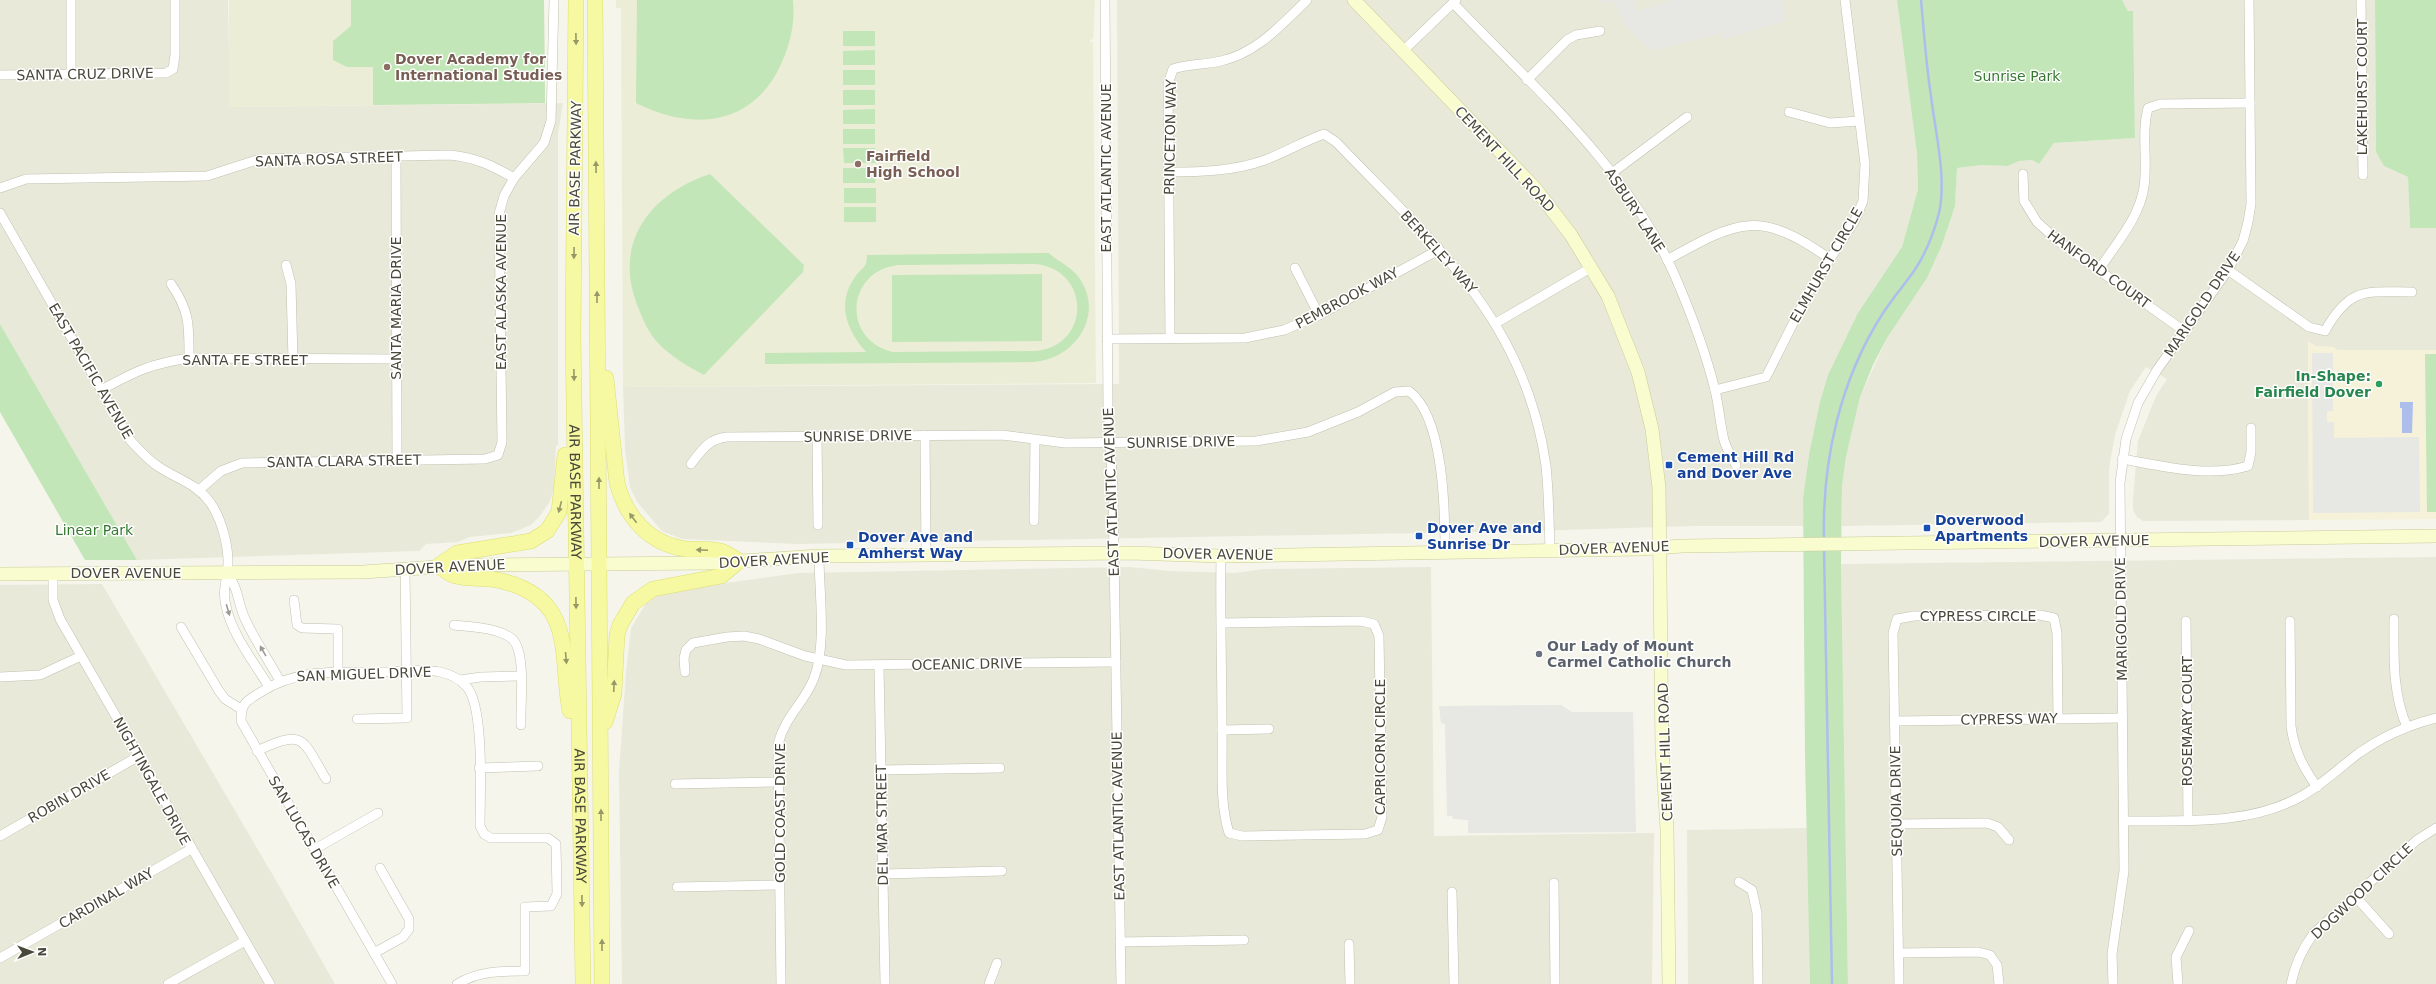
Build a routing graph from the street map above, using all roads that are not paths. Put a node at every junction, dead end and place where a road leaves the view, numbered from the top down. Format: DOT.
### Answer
graph roads {
  1 [pos="71,0"];
  2 [pos="175,0"];
  3 [pos="554,0"];
  4 [pos="576,0"];
  5 [pos="595,0"];
  6 [pos="1105,0"];
  7 [pos="1307,0"];
  8 [pos="1354,0"];
  9 [pos="1845,0"];
  10 [pos="2240,0"];
  11 [pos="2249,0"];
  12 [pos="2361,0"];
  13 [pos="1454,2"];
  14 [pos="1600,31"];
  15 [pos="1403,51"];
  16 [pos="71,74"];
  17 [pos="0,75"];
  18 [pos="1527,80"];
  19 [pos="2250,103"];
  20 [pos="1789,112"];
  21 [pos="1687,117"];
  22 [pos="1859,121"];
  23 [pos="396,157"];
  24 [pos="1169,172"];
  25 [pos="1612,174"];
  26 [pos="2023,174"];
  27 [pos="2363,175"];
  28 [pos="514,178"];
  29 [pos="0,188"];
  30 [pos="0,213"];
  31 [pos="1438,247"];
  32 [pos="1830,259"];
  33 [pos="1667,260"];
  34 [pos="286,265"];
  35 [pos="1592,267"];
  36 [pos="1295,268"];
  37 [pos="2099,270"];
  38 [pos="2228,270"];
  39 [pos="171,284"];
  40 [pos="2412,292"];
  41 [pos="1319,315"];
  42 [pos="1496,323"];
  43 [pos="2184,331"];
  44 [pos="597,336"];
  45 [pos="1170,338"];
  46 [pos="1108,339"];
  47 [pos="189,358"];
  48 [pos="396,359"];
  49 [pos="293,360"];
  50 [pos="101,390"];
  51 [pos="1715,390"];
  52 [pos="574,399"];
  53 [pos="2251,428"];
  54 [pos="925,435"];
  55 [pos="817,436"];
  56 [pos="1035,440"];
  57 [pos="1110,443"];
  58 [pos="498,455"];
  59 [pos="397,459"];
  60 [pos="2122,459"];
  61 [pos="691,464"];
  62 [pos="1736,465"];
  63 [pos="199,490"];
  64 [pos="1034,521"];
  65 [pos="818,525"];
  66 [pos="2436,536"];
  67 [pos="2120,541"];
  68 [pos="1661,548"];
  69 [pos="1550,550"];
  70 [pos="1446,552"];
  71 [pos="1114,553"];
  72 [pos="926,555"];
  73 [pos="819,556"];
  74 [pos="1221,556"];
  75 [pos="739,561"];
  76 [pos="575,564"];
  77 [pos="600,564"];
  78 [pos="438,566"];
  79 [pos="405,568"];
  80 [pos="53,573"];
  81 [pos="227,573"];
  82 [pos="0,574"];
  83 [pos="294,600"];
  84 [pos="2394,618"];
  85 [pos="1897,619"];
  86 [pos="2186,621"];
  87 [pos="2290,621"];
  88 [pos="1221,623"];
  89 [pos="454,625"];
  90 [pos="181,627"];
  91 [pos="81,656"];
  92 [pos="818,659"];
  93 [pos="1116,662"];
  94 [pos="879,666"];
  95 [pos="338,672"];
  96 [pos="406,672"];
  97 [pos="685,672"];
  98 [pos="520,676"];
  99 [pos="0,677"];
  100 [pos="460,680"];
  101 [pos="280,681"];
  102 [pos="269,687"];
  103 [pos="241,709"];
  104 [pos="2058,718"];
  105 [pos="2122,718"];
  106 [pos="2436,718"];
  107 [pos="357,719"];
  108 [pos="1895,721"];
  109 [pos="521,725"];
  110 [pos="2407,727"];
  111 [pos="1269,729"];
  112 [pos="1222,730"];
  113 [pos="601,737"];
  114 [pos="257,751"];
  115 [pos="139,756"];
  116 [pos="580,761"];
  117 [pos="538,766"];
  118 [pos="479,768"];
  119 [pos="1000,768"];
  120 [pos="881,770"];
  121 [pos="326,779"];
  122 [pos="778,782"];
  123 [pos="675,784"];
  124 [pos="2317,787"];
  125 [pos="378,813"];
  126 [pos="2188,820"];
  127 [pos="2124,821"];
  128 [pos="1897,824"];
  129 [pos="2436,828"];
  130 [pos="0,836"];
  131 [pos="2009,840"];
  132 [pos="190,849"];
  133 [pos="315,850"];
  134 [pos="380,868"];
  135 [pos="1002,871"];
  136 [pos="882,874"];
  137 [pos="1739,882"];
  138 [pos="1554,883"];
  139 [pos="779,885"];
  140 [pos="677,887"];
  141 [pos="1452,892"];
  142 [pos="2355,896"];
  143 [pos="2189,931"];
  144 [pos="2389,934"];
  145 [pos="245,940"];
  146 [pos="1244,940"];
  147 [pos="1120,942"];
  148 [pos="1349,944"];
  149 [pos="374,953"];
  150 [pos="1899,953"];
  151 [pos="0,958"];
  152 [pos="997,963"];
  153 [pos="168,984"];
  154 [pos="270,984"];
  155 [pos="392,984"];
  156 [pos="457,984"];
  157 [pos="583,984"];
  158 [pos="602,984"];
  159 [pos="781,984"];
  160 [pos="885,984"];
  161 [pos="989,984"];
  162 [pos="1121,984"];
  163 [pos="1350,984"];
  164 [pos="1454,984"];
  165 [pos="1555,984"];
  166 [pos="1669,984"];
  167 [pos="1758,984"];
  168 [pos="1899,984"];
  169 [pos="1999,984"];
  170 [pos="2113,984"];
  171 [pos="2178,984"];
  172 [pos="2291,984"];
  1 -- 16 [label="street"];
  2 -- 16 [label="street, SANTA CRUZ DRIVE"];
  3 -- 28 [label="street, EAST ALASKA AVENUE"];
  4 -- 52 [label="main road, AIR BASE PARKWAY, one-way"];
  44 -- 5 [label="main road, AIR BASE PARKWAY, one-way"];
  6 -- 46 [label="street, EAST ATLANTIC AVENUE"];
  7 -- 24 [label="street, PRINCETON WAY"];
  8 -- 15 [label="main road, CEMENT HILL ROAD"];
  9 -- 22 [label="street, ELMHURST CIRCLE"];
  10 -- 11 [label="street"];
  11 -- 19 [label="street, MARIGOLD DRIVE"];
  12 -- 27 [label="street, LAKEHURST COURT"];
  13 -- 15 [label="street"];
  13 -- 18 [label="street, ASBURY LANE"];
  14 -- 18 [label="street"];
  15 -- 35 [label="main road, CEMENT HILL ROAD"];
  16 -- 17 [label="street, SANTA CRUZ DRIVE"];
  18 -- 25 [label="street, ASBURY LANE"];
  19 -- 37 [label="street"];
  19 -- 38 [label="street, MARIGOLD DRIVE"];
  20 -- 22 [label="street"];
  21 -- 25 [label="street"];
  22 -- 32 [label="street, ELMHURST CIRCLE"];
  23 -- 28 [label="street, SANTA ROSA STREET"];
  23 -- 29 [label="street, SANTA ROSA STREET"];
  23 -- 48 [label="street, SANTA MARIA DRIVE"];
  24 -- 31 [label="street, BERKELEY WAY"];
  24 -- 45 [label="street, PRINCETON WAY"];
  25 -- 33 [label="street, ASBURY LANE"];
  26 -- 37 [label="street, HANFORD COURT"];
  28 -- 58 [label="street, EAST ALASKA AVENUE"];
  30 -- 50 [label="street, EAST PACIFIC AVENUE"];
  31 -- 41 [label="street, PEMBROOK WAY"];
  31 -- 42 [label="street, BERKELEY WAY"];
  32 -- 33 [label="street"];
  32 -- 51 [label="street, ELMHURST CIRCLE"];
  33 -- 51 [label="street, ASBURY LANE"];
  34 -- 49 [label="street"];
  35 -- 42 [label="street"];
  35 -- 68 [label="main road, CEMENT HILL ROAD"];
  36 -- 41 [label="street"];
  37 -- 43 [label="street, HANFORD COURT"];
  38 -- 40 [label="street"];
  38 -- 43 [label="street, MARIGOLD DRIVE"];
  39 -- 47 [label="street"];
  41 -- 45 [label="street, PEMBROOK WAY"];
  42 -- 69 [label="street, BERKELEY WAY"];
  43 -- 60 [label="street, MARIGOLD DRIVE"];
  75 -- 44 [label="main road, one-way"];
  77 -- 44 [label="main road, AIR BASE PARKWAY, one-way"];
  45 -- 46 [label="street, PEMBROOK WAY"];
  46 -- 57 [label="street, EAST ATLANTIC AVENUE"];
  47 -- 49 [label="street, SANTA FE STREET"];
  47 -- 50 [label="street, SANTA FE STREET"];
  48 -- 49 [label="street, SANTA FE STREET"];
  48 -- 59 [label="street, SANTA MARIA DRIVE"];
  50 -- 63 [label="street, EAST PACIFIC AVENUE"];
  51 -- 62 [label="street, ASBURY LANE"];
  52 -- 76 [label="main road, AIR BASE PARKWAY"];
  52 -- 78 [label="main road, one-way"];
  53 -- 60 [label="street"];
  54 -- 55 [label="street, SUNRISE DRIVE"];
  54 -- 56 [label="street, SUNRISE DRIVE"];
  54 -- 72 [label="street"];
  55 -- 61 [label="street, SUNRISE DRIVE"];
  55 -- 65 [label="street"];
  56 -- 57 [label="street, SUNRISE DRIVE"];
  56 -- 64 [label="street"];
  57 -- 70 [label="street, SUNRISE DRIVE"];
  57 -- 71 [label="street, EAST ATLANTIC AVENUE"];
  58 -- 59 [label="street, SANTA CLARA STREET"];
  59 -- 63 [label="street, SANTA CLARA STREET"];
  60 -- 67 [label="street, MARIGOLD DRIVE"];
  63 -- 81 [label="street, EAST PACIFIC AVENUE"];
  66 -- 67 [label="main road, DOVER AVENUE"];
  67 -- 68 [label="main road, DOVER AVENUE"];
  67 -- 105 [label="street, MARIGOLD DRIVE"];
  68 -- 69 [label="main road, DOVER AVENUE"];
  68 -- 166 [label="main road, CEMENT HILL ROAD"];
  69 -- 70 [label="main road, DOVER AVENUE"];
  70 -- 74 [label="main road, DOVER AVENUE"];
  71 -- 72 [label="main road, DOVER AVENUE"];
  71 -- 74 [label="main road, DOVER AVENUE"];
  71 -- 93 [label="street, EAST ATLANTIC AVENUE"];
  72 -- 73 [label="main road, DOVER AVENUE"];
  73 -- 75 [label="main road, DOVER AVENUE"];
  73 -- 92 [label="street, GOLD COAST DRIVE"];
  74 -- 88 [label="street, CAPRICORN CIRCLE"];
  75 -- 77 [label="main road, DOVER AVENUE"];
  113 -- 75 [label="main road, one-way"];
  76 -- 77 [label="main road, DOVER AVENUE"];
  76 -- 78 [label="main road, DOVER AVENUE"];
  76 -- 116 [label="main road, AIR BASE PARKWAY, one-way"];
  77 -- 113 [label="main road, AIR BASE PARKWAY"];
  78 -- 79 [label="main road, DOVER AVENUE"];
  78 -- 116 [label="main road, one-way"];
  79 -- 81 [label="main road, DOVER AVENUE"];
  79 -- 96 [label="street"];
  80 -- 81 [label="main road, DOVER AVENUE"];
  80 -- 82 [label="main road, DOVER AVENUE"];
  80 -- 91 [label="street, NIGHTINGALE DRIVE"];
  101 -- 81 [label="street, EAST PACIFIC AVENUE, one-way"];
  81 -- 102 [label="street, EAST PACIFIC AVENUE, one-way"];
  83 -- 95 [label="street"];
  84 -- 110 [label="street"];
  85 -- 104 [label="street, CYPRESS CIRCLE"];
  85 -- 108 [label="street, SEQUOIA DRIVE"];
  86 -- 126 [label="street, ROSEMARY COURT"];
  87 -- 124 [label="street"];
  88 -- 112 [label="street, CAPRICORN CIRCLE"];
  88 -- 112 [label="street, CAPRICORN CIRCLE"];
  89 -- 98 [label="street"];
  90 -- 103 [label="street"];
  91 -- 99 [label="street"];
  91 -- 115 [label="street, NIGHTINGALE DRIVE"];
  92 -- 94 [label="street, OCEANIC DRIVE"];
  92 -- 97 [label="street, OCEANIC DRIVE"];
  92 -- 122 [label="street, GOLD COAST DRIVE"];
  93 -- 94 [label="street, OCEANIC DRIVE"];
  93 -- 147 [label="street, EAST ATLANTIC AVENUE"];
  94 -- 120 [label="street, DEL MAR STREET"];
  95 -- 96 [label="street, SAN MIGUEL DRIVE"];
  95 -- 101 [label="street, SAN MIGUEL DRIVE"];
  96 -- 100 [label="street, SAN MIGUEL DRIVE"];
  96 -- 107 [label="street"];
  98 -- 100 [label="street"];
  98 -- 109 [label="street"];
  100 -- 118 [label="street"];
  101 -- 102 [label="street, SAN MIGUEL DRIVE"];
  102 -- 103 [label="street"];
  103 -- 114 [label="street, SAN LUCAS DRIVE"];
  104 -- 105 [label="street, CYPRESS WAY"];
  104 -- 108 [label="street, CYPRESS WAY"];
  105 -- 127 [label="street, MARIGOLD DRIVE"];
  106 -- 110 [label="street"];
  108 -- 128 [label="street, SEQUOIA DRIVE"];
  110 -- 124 [label="street"];
  111 -- 112 [label="street"];
  158 -- 113 [label="main road, AIR BASE PARKWAY, one-way"];
  114 -- 121 [label="street"];
  114 -- 133 [label="street, SAN LUCAS DRIVE"];
  115 -- 130 [label="street, ROBIN DRIVE"];
  115 -- 132 [label="street, NIGHTINGALE DRIVE"];
  116 -- 157 [label="main road, AIR BASE PARKWAY, one-way"];
  117 -- 118 [label="street"];
  118 -- 156 [label="street"];
  119 -- 120 [label="street"];
  120 -- 136 [label="street, DEL MAR STREET"];
  122 -- 123 [label="street"];
  122 -- 139 [label="street, GOLD COAST DRIVE"];
  124 -- 126 [label="street"];
  125 -- 133 [label="street"];
  126 -- 127 [label="street"];
  127 -- 170 [label="street, MARIGOLD DRIVE"];
  128 -- 131 [label="street"];
  128 -- 150 [label="street, SEQUOIA DRIVE"];
  129 -- 142 [label="street, DOGWOOD CIRCLE"];
  132 -- 145 [label="street, NIGHTINGALE DRIVE"];
  132 -- 151 [label="street, CARDINAL WAY"];
  133 -- 149 [label="street, SAN LUCAS DRIVE"];
  134 -- 149 [label="street"];
  135 -- 136 [label="street"];
  136 -- 160 [label="street, DEL MAR STREET"];
  137 -- 167 [label="street"];
  138 -- 165 [label="street"];
  139 -- 140 [label="street"];
  139 -- 159 [label="street, GOLD COAST DRIVE"];
  141 -- 164 [label="street"];
  142 -- 144 [label="street"];
  142 -- 172 [label="street, DOGWOOD CIRCLE"];
  143 -- 171 [label="street"];
  145 -- 153 [label="street"];
  145 -- 154 [label="street, NIGHTINGALE DRIVE"];
  146 -- 147 [label="street"];
  147 -- 162 [label="street, EAST ATLANTIC AVENUE"];
  148 -- 163 [label="street"];
  149 -- 155 [label="street, SAN LUCAS DRIVE"];
  150 -- 168 [label="street, SEQUOIA DRIVE"];
  150 -- 169 [label="street"];
  152 -- 161 [label="street"];
}
